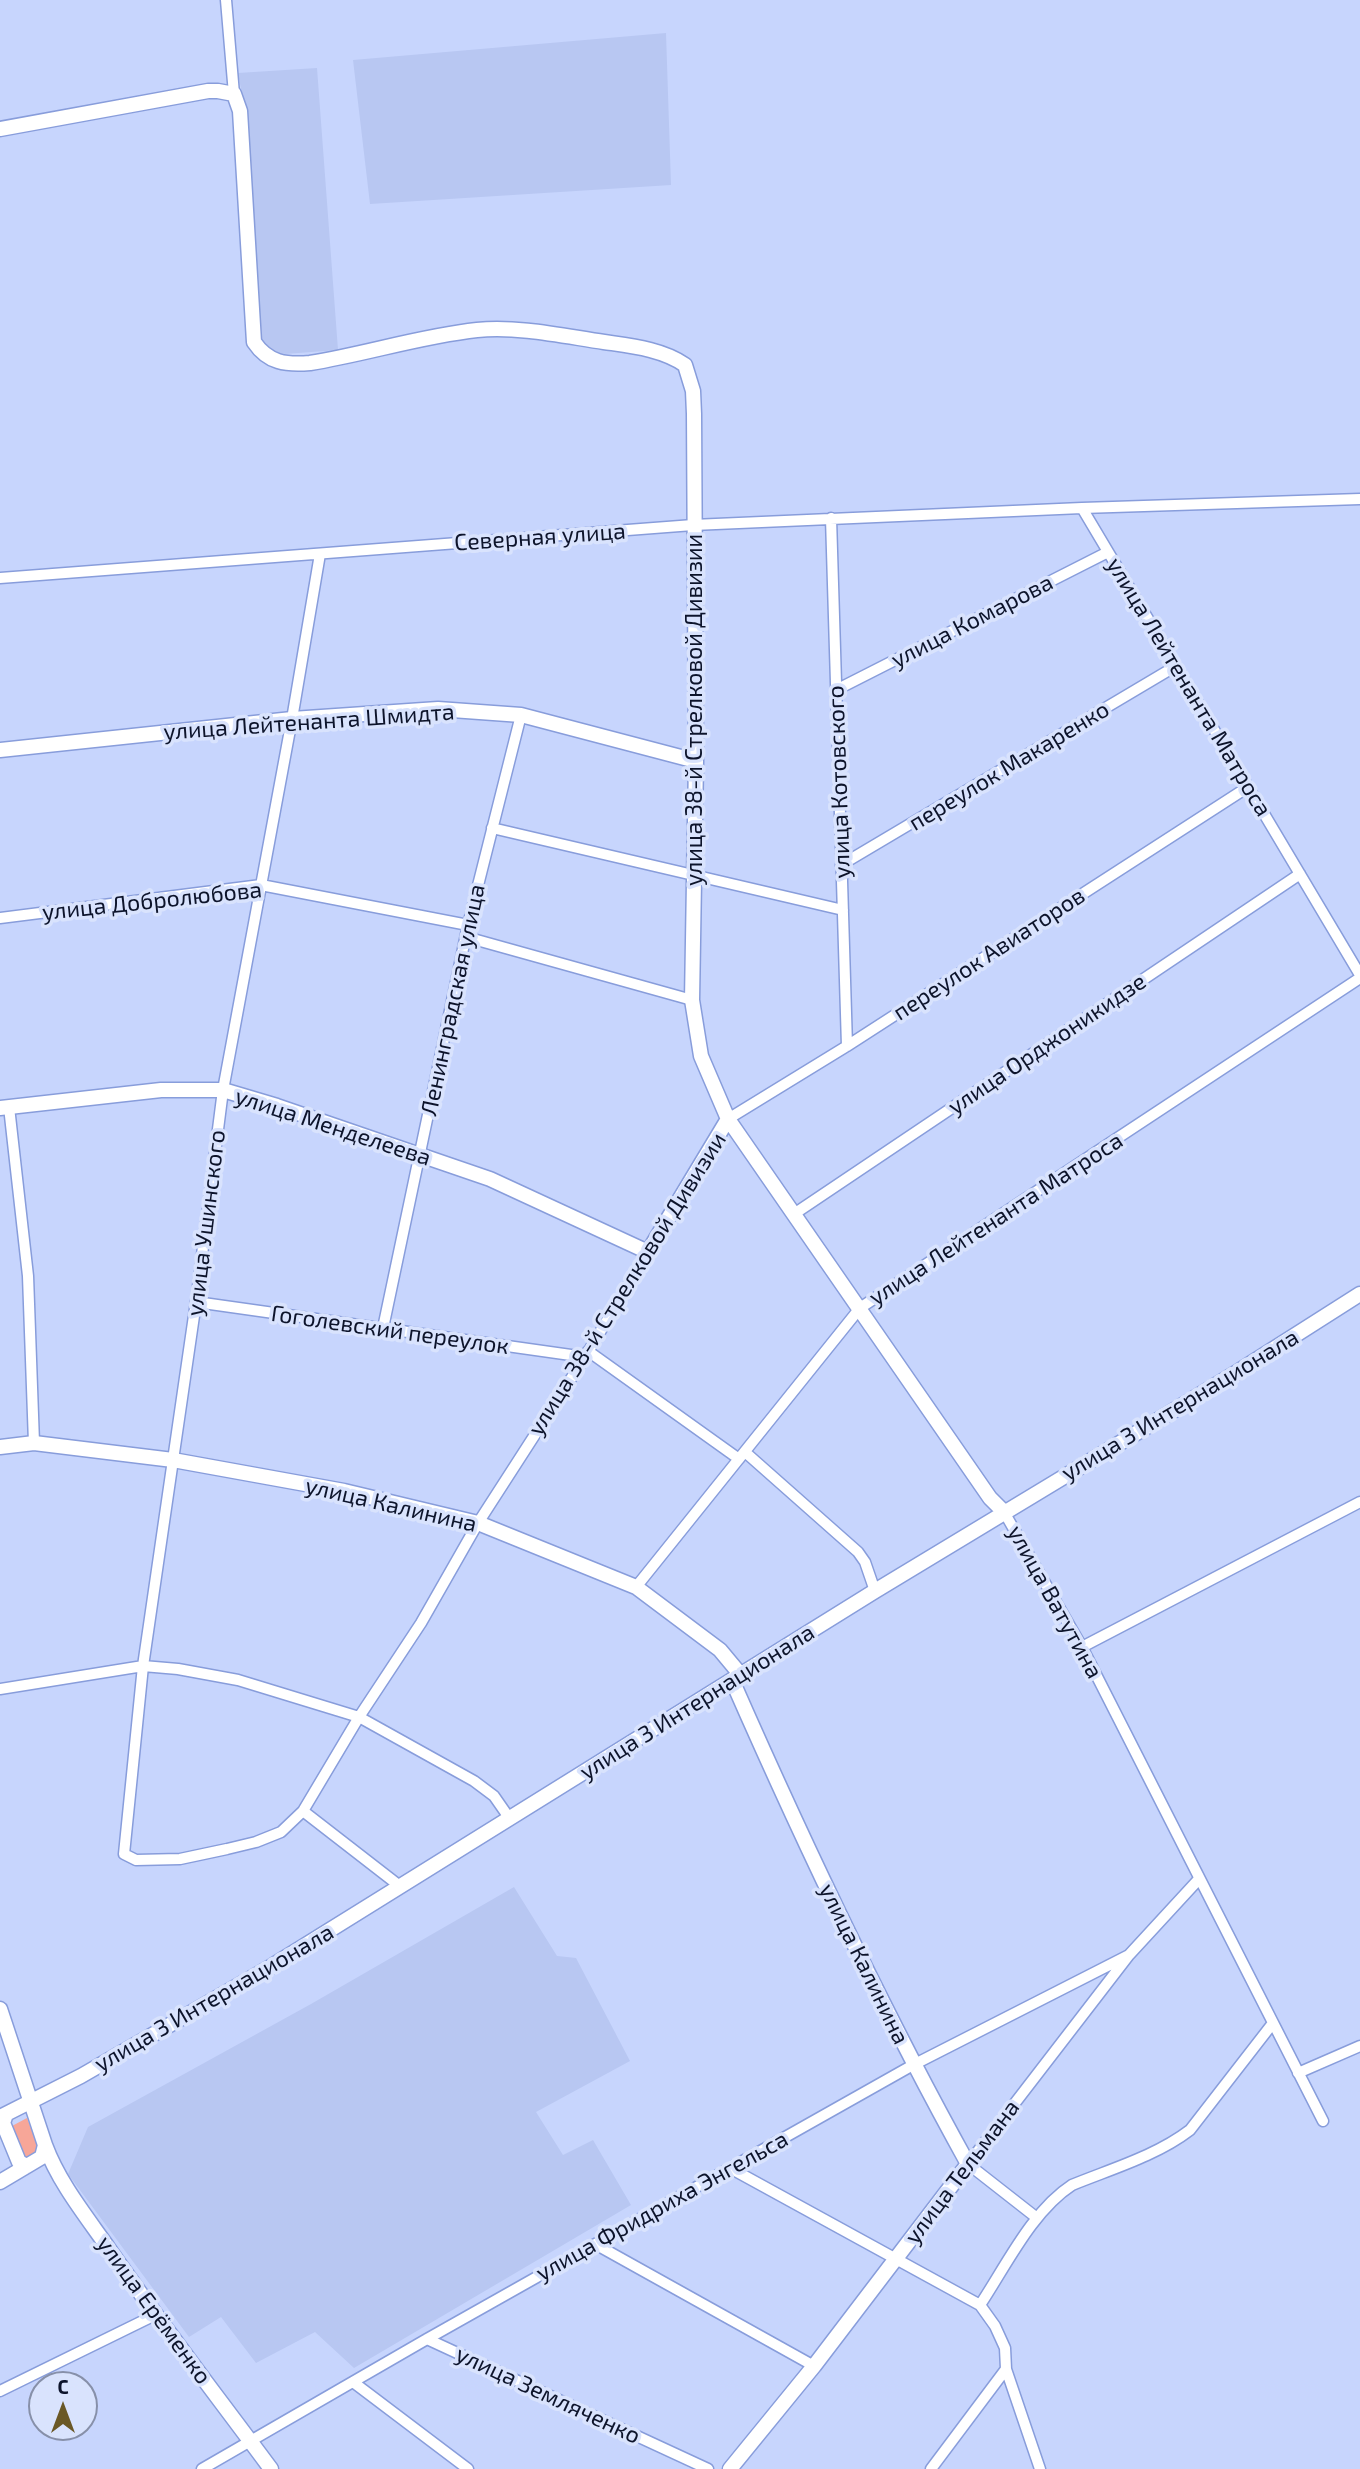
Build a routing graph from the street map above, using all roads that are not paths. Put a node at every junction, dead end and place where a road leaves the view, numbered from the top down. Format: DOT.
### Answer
graph roads {
  1 [pos="226,0"];
  2 [pos="234,94"];
  3 [pos="0,128"];
  4 [pos="1360,499"];
  5 [pos="1082,508"];
  6 [pos="831,518"];
  7 [pos="693,525"];
  8 [pos="1108,552"];
  9 [pos="320,554"];
  10 [pos="0,578"];
  11 [pos="1176,666"];
  12 [pos="836,690"];
  13 [pos="520,715"];
  14 [pos="292,719"];
  15 [pos="0,750"];
  16 [pos="696,761"];
  17 [pos="1248,787"];
  18 [pos="492,828"];
  19 [pos="841,865"];
  20 [pos="1300,874"];
  21 [pos="694,875"];
  22 [pos="261,885"];
  23 [pos="843,910"];
  24 [pos="0,918"];
  25 [pos="468,925"];
  26 [pos="466,936"];
  27 [pos="1360,976"];
  28 [pos="692,1000"];
  29 [pos="847,1046"];
  30 [pos="223,1090"];
  31 [pos="5,1107"];
  32 [pos="728,1119"];
  33 [pos="420,1155"];
  34 [pos="794,1214"];
  35 [pos="648,1252"];
  36 [pos="1360,1294"];
  37 [pos="196,1302"];
  38 [pos="860,1308"];
  39 [pos="383,1328"];
  40 [pos="587,1354"];
  41 [pos="34,1443"];
  42 [pos="0,1447"];
  43 [pos="742,1455"];
  44 [pos="173,1460"];
  45 [pos="1360,1503"];
  46 [pos="1004,1512"];
  47 [pos="478,1523"];
  48 [pos="636,1587"];
  49 [pos="875,1591"];
  50 [pos="1082,1647"];
  51 [pos="143,1666"];
  52 [pos="736,1677"];
  53 [pos="0,1689"];
  54 [pos="359,1717"];
  55 [pos="303,1811"];
  56 [pos="509,1819"];
  57 [pos="124,1854"];
  58 [pos="1199,1879"];
  59 [pos="401,1887"];
  60 [pos="1129,1955"];
  61 [pos="0,2009"];
  62 [pos="1273,2023"];
  63 [pos="1360,2046"];
  64 [pos="913,2065"];
  65 [pos="1298,2073"];
  66 [pos="30,2102"];
  67 [pos="3,2115"];
  68 [pos="1323,2121"];
  69 [pos="46,2154"];
  70 [pos="968,2164"];
  71 [pos="27,2166"];
  72 [pos="730,2168"];
  73 [pos="0,2182"];
  74 [pos="1037,2218"];
  75 [pos="596,2244"];
  76 [pos="895,2259"];
  77 [pos="980,2305"];
  78 [pos="155,2315"];
  79 [pos="426,2339"];
  80 [pos="814,2366"];
  81 [pos="1006,2369"];
  82 [pos="353,2382"];
  83 [pos="0,2391"];
  84 [pos="251,2442"];
  85 [pos="202,2469"];
  86 [pos="271,2469"];
  87 [pos="468,2469"];
  88 [pos="708,2469"];
  89 [pos="730,2469"];
  90 [pos="931,2469"];
  91 [pos="1040,2469"];
  1 -- 2 [label="street"];
  2 -- 3 [label="street"];
  2 -- 7 [label="street, улица 38-й Стрелковой Дивизии"];
  4 -- 5 [label="street, Северная улица"];
  5 -- 6 [label="street, Северная улица"];
  5 -- 8 [label="street, улица Лейтенанта Матроса"];
  6 -- 7 [label="street, Северная улица"];
  6 -- 12 [label="street, улица Котовского"];
  7 -- 9 [label="street, Северная улица"];
  7 -- 16 [label="street, улица 38-й Стрелковой Дивизии"];
  8 -- 11 [label="street, улица Лейтенанта Матроса"];
  8 -- 12 [label="street, улица Комарова"];
  9 -- 10 [label="street, Северная улица"];
  9 -- 14 [label="street, улица Ушинского"];
  11 -- 17 [label="street, улица Лейтенанта Матроса"];
  11 -- 19 [label="street, переулок Макаренко"];
  12 -- 19 [label="street, улица Котовского"];
  13 -- 14 [label="street, улица Лейтенанта Шмидта"];
  13 -- 16 [label="street, улица Лейтенанта Шмидта"];
  13 -- 18 [label="street, Ленинградская улица"];
  14 -- 15 [label="street, улица Лейтенанта Шмидта"];
  14 -- 22 [label="street, улица Ушинского"];
  16 -- 21 [label="street, улица 38-й Стрелковой Дивизии"];
  17 -- 20 [label="street, улица Лейтенанта Матроса"];
  17 -- 29 [label="street, переулок Авиаторов"];
  18 -- 21 [label="street"];
  18 -- 25 [label="street, Ленинградская улица"];
  19 -- 23 [label="street, улица Котовского"];
  20 -- 27 [label="street, улица Лейтенанта Матроса"];
  20 -- 34 [label="street, улица Орджоникидзе"];
  21 -- 23 [label="street"];
  21 -- 28 [label="street, улица 38-й Стрелковой Дивизии"];
  22 -- 24 [label="street, улица Добролюбова"];
  22 -- 25 [label="street, улица Добролюбова"];
  22 -- 30 [label="street, улица Ушинского"];
  23 -- 29 [label="street, улица Котовского"];
  25 -- 26 [label="street, Ленинградская улица"];
  26 -- 28 [label="street"];
  26 -- 33 [label="street, Ленинградская улица"];
  27 -- 38 [label="street, улица Лейтенанта Матроса"];
  28 -- 32 [label="street, улица 38-й Стрелковой Дивизии"];
  29 -- 32 [label="street, переулок Авиаторов"];
  30 -- 31 [label="street, улица Менделеева"];
  30 -- 33 [label="street, улица Менделеева"];
  30 -- 37 [label="street, улица Ушинского"];
  31 -- 41 [label="street"];
  32 -- 34 [label="street, улица Ватутина"];
  32 -- 35 [label="street, улица 38-й Стрелковой Дивизии"];
  33 -- 35 [label="street, улица Менделеева"];
  33 -- 39 [label="street, Ленинградская улица"];
  34 -- 38 [label="street, улица Ватутина"];
  35 -- 40 [label="street, улица 38-й Стрелковой Дивизии"];
  36 -- 46 [label="street, улица 3 Интернационала"];
  37 -- 39 [label="street, Гоголевский переулок"];
  37 -- 44 [label="street, улица Ушинского"];
  38 -- 43 [label="street, улица Лейтенанта Матроса"];
  38 -- 46 [label="street, улица Ватутина"];
  39 -- 40 [label="street, Гоголевский переулок"];
  40 -- 43 [label="street, Гоголевский переулок"];
  40 -- 47 [label="street, улица 38-й Стрелковой Дивизии"];
  41 -- 42 [label="street, улица Калинина"];
  41 -- 44 [label="street, улица Калинина"];
  43 -- 48 [label="street, улица Лейтенанта Матроса"];
  43 -- 49 [label="street, Гоголевский переулок"];
  44 -- 47 [label="street, улица Калинина"];
  44 -- 51 [label="street, улица Ушинского"];
  45 -- 50 [label="street"];
  46 -- 49 [label="street, улица 3 Интернационала"];
  46 -- 50 [label="street, улица Ватутина"];
  47 -- 48 [label="street, улица Калинина"];
  47 -- 54 [label="street, улица 38-й Стрелковой Дивизии"];
  48 -- 52 [label="street, улица Калинина"];
  49 -- 52 [label="street, улица 3 Интернационала"];
  50 -- 58 [label="street, улица Ватутина"];
  51 -- 53 [label="street"];
  51 -- 54 [label="street"];
  51 -- 57 [label="street, улица Ушинского"];
  52 -- 56 [label="street, улица 3 Интернационала"];
  52 -- 64 [label="street, улица Калинина"];
  54 -- 55 [label="street, улица 38-й Стрелковой Дивизии"];
  54 -- 56 [label="street"];
  55 -- 57 [label="street, улица 38-й Стрелковой Дивизии"];
  55 -- 59 [label="street"];
  56 -- 59 [label="street, улица 3 Интернационала"];
  58 -- 60 [label="street, улица Тельмана"];
  58 -- 62 [label="street, улица Ватутина"];
  59 -- 66 [label="street, улица 3 Интернационала"];
  60 -- 64 [label="street, улица Фридриха Энгельса"];
  60 -- 70 [label="street, улица Тельмана"];
  61 -- 66 [label="street"];
  62 -- 65 [label="street, улица Ватутина"];
  62 -- 74 [label="street"];
  63 -- 65 [label="street"];
  64 -- 70 [label="street, улица Калинина"];
  64 -- 72 [label="street, улица Фридриха Энгельса"];
  65 -- 68 [label="street, улица Ватутина"];
  66 -- 67 [label="street, улица 3 Интернационала"];
  66 -- 69 [label="street"];
  67 -- 71 [label="street"];
  69 -- 71 [label="street"];
  69 -- 78 [label="street, улица Ерёменко"];
  70 -- 74 [label="street, улица Калинина"];
  70 -- 76 [label="street, улица Тельмана"];
  71 -- 73 [label="street"];
  72 -- 75 [label="street, улица Фридриха Энгельса"];
  72 -- 76 [label="street"];
  74 -- 77 [label="street"];
  75 -- 79 [label="street, улица Фридриха Энгельса"];
  75 -- 80 [label="street"];
  76 -- 77 [label="street"];
  76 -- 80 [label="street, улица Тельмана"];
  77 -- 81 [label="street"];
  78 -- 83 [label="street"];
  78 -- 84 [label="street, улица Ерёменко"];
  79 -- 82 [label="street, улица Фридриха Энгельса"];
  79 -- 88 [label="street, улица Земляченко"];
  80 -- 89 [label="street, улица Тельмана"];
  81 -- 90 [label="street"];
  81 -- 91 [label="street"];
  82 -- 84 [label="street, улица Фридриха Энгельса"];
  82 -- 87 [label="street"];
  84 -- 85 [label="street, улица Фридриха Энгельса"];
  84 -- 86 [label="street, улица Ерёменко"];
}
